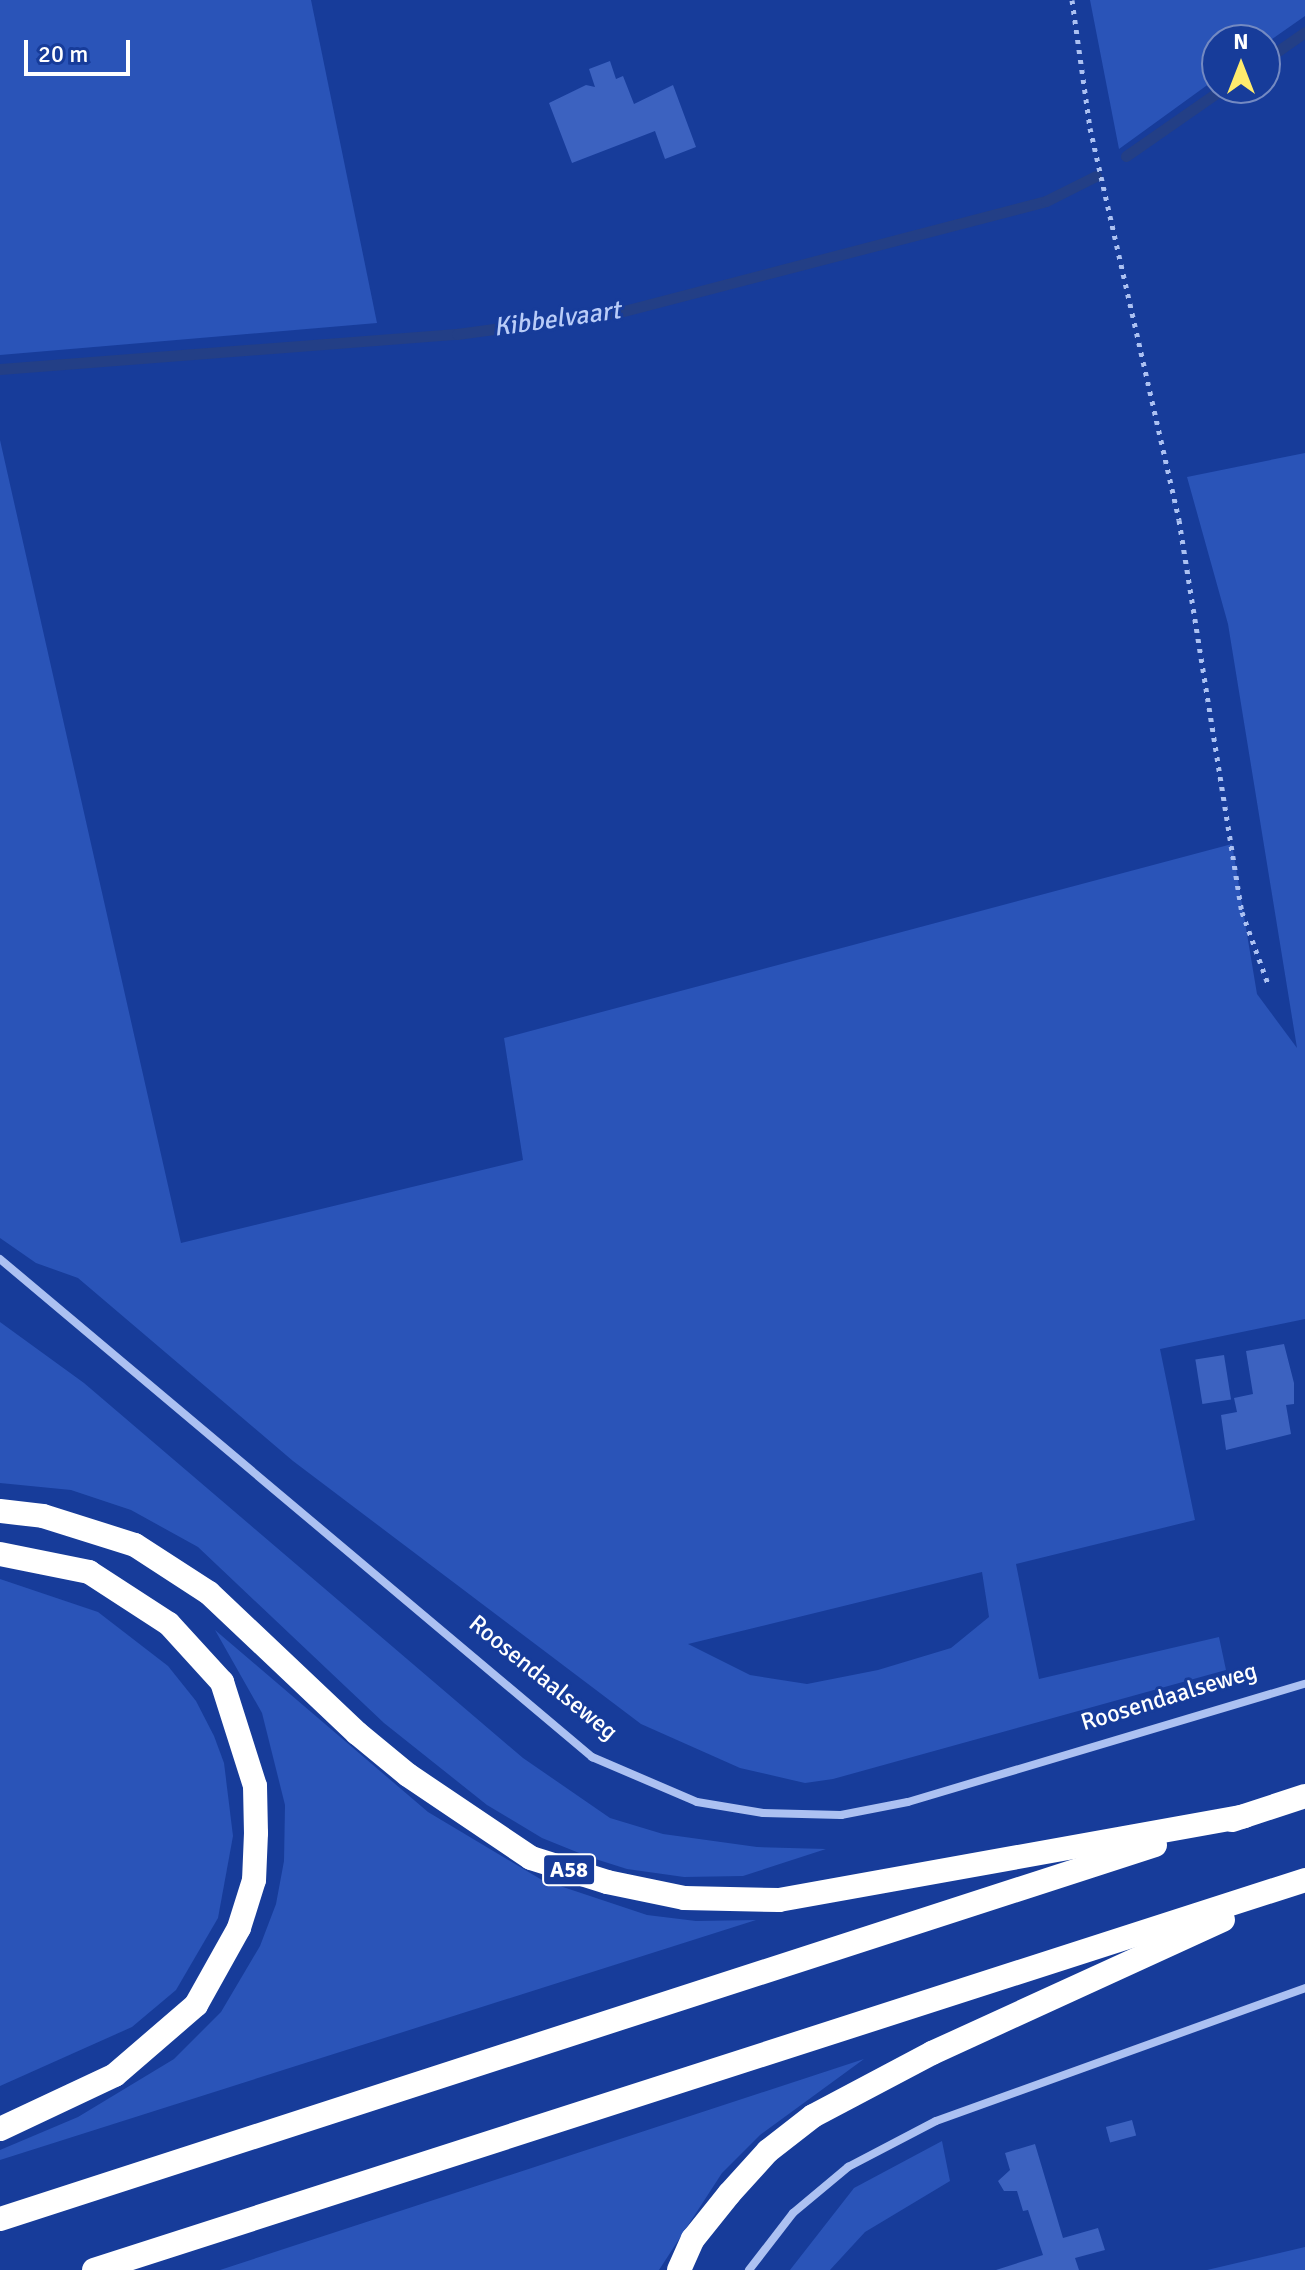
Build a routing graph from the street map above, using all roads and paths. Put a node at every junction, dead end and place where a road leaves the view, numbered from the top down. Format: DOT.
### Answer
graph roads {
  1 [pos="1072,0"];
  2 [pos="1268,984"];
  3 [pos="0,1259"];
  4 [pos="0,1511"];
  5 [pos="0,1554"];
  6 [pos="1305,1684"];
  7 [pos="1305,1796"];
  8 [pos="1244,1816"];
  9 [pos="1305,1882"];
  10 [pos="1305,1988"];
  11 [pos="0,2129"];
  12 [pos="0,2219"];
  13 [pos="94,2270"];
  14 [pos="679,2270"];
  15 [pos="749,2270"];
  1 -- 2 [label="path"];
  3 -- 6 [label="street, Roosendaalseweg"];
  4 -- 8 [label="highway, A58"];
  5 -- 11 [label="highway"];
  7 -- 8 [label="highway, A58"];
  8 -- 12 [label="highway, A58"];
  9 -- 13 [label="highway"];
  9 -- 14 [label="highway"];
  10 -- 15 [label="street"];
}
